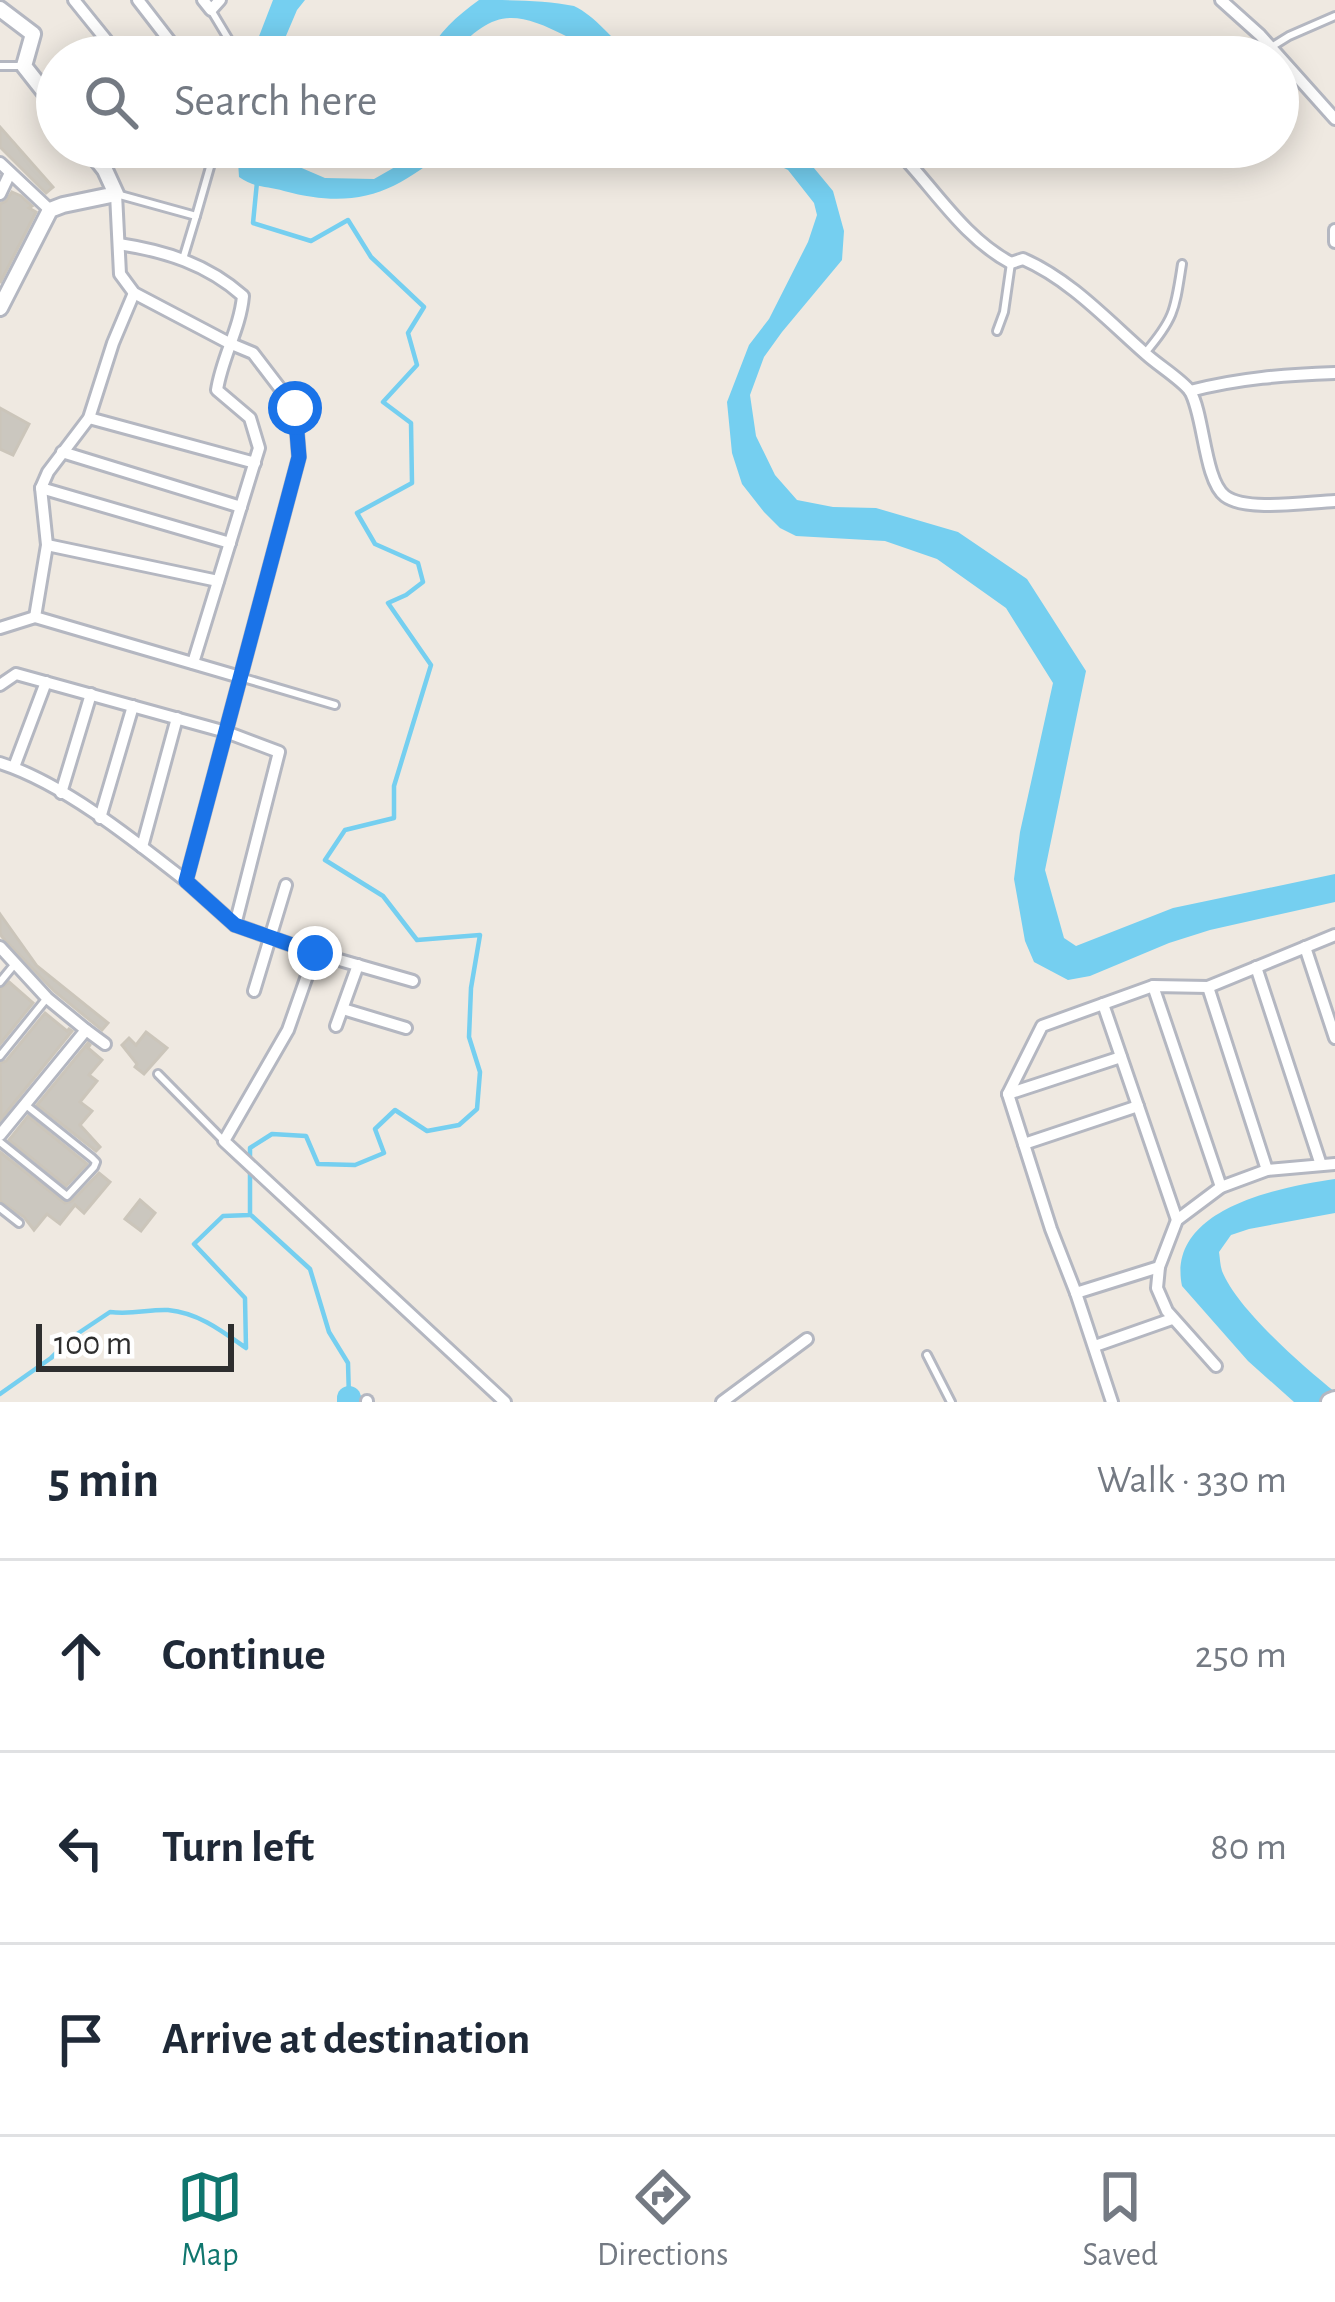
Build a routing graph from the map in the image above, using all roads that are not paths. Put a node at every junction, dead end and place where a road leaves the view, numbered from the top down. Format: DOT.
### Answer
graph roads {
  1 [pos="74,0"];
  2 [pos="138,0"];
  3 [pos="1221,0"];
  4 [pos="211,3"];
  5 [pos="0,9"];
  6 [pos="1335,16"];
  7 [pos="103,36"];
  8 [pos="166,36"];
  9 [pos="227,36"];
  10 [pos="1259,36"];
  11 [pos="1290,36"];
  12 [pos="0,65"];
  13 [pos="24,66"];
  14 [pos="1299,79"];
  15 [pos="36,81"];
  16 [pos="1335,119"];
  17 [pos="0,163"];
  18 [pos="103,168"];
  19 [pos="211,168"];
  20 [pos="912,168"];
  21 [pos="10,173"];
  22 [pos="0,194"];
  23 [pos="116,194"];
  24 [pos="50,210"];
  25 [pos="196,216"];
  26 [pos="1335,230"];
  27 [pos="1335,242"];
  28 [pos="119,244"];
  29 [pos="183,260"];
  30 [pos="1011,263"];
  31 [pos="1182,265"];
  32 [pos="134,292"];
  33 [pos="0,308"];
  34 [pos="997,331"];
  35 [pos="229,344"];
  36 [pos="1145,353"];
  37 [pos="1335,373"];
  38 [pos="1190,391"];
  39 [pos="89,418"];
  40 [pos="62,452"];
  41 [pos="255,463"];
  42 [pos="41,488"];
  43 [pos="1335,501"];
  44 [pos="241,507"];
  45 [pos="230,543"];
  46 [pos="47,545"];
  47 [pos="218,581"];
  48 [pos="35,617"];
  49 [pos="0,628"];
  50 [pos="193,663"];
  51 [pos="240,677"];
  52 [pos="46,682"];
  53 [pos="0,685"];
  54 [pos="91,694"];
  55 [pos="335,705"];
  56 [pos="133,706"];
  57 [pos="177,718"];
  58 [pos="226,732"];
  59 [pos="0,763"];
  60 [pos="14,767"];
  61 [pos="61,793"];
  62 [pos="100,818"];
  63 [pos="142,847"];
  64 [pos="186,881"];
  65 [pos="286,885"];
  66 [pos="235,925"];
  67 [pos="1335,935"];
  68 [pos="269,937"];
  69 [pos="0,947"];
  70 [pos="1305,947"];
  71 [pos="315,953"];
  72 [pos="14,965"];
  73 [pos="358,965"];
  74 [pos="1256,967"];
  75 [pos="413,981"];
  76 [pos="0,982"];
  77 [pos="1153,986"];
  78 [pos="1208,987"];
  79 [pos="254,991"];
  80 [pos="47,998"];
  81 [pos="1102,1004"];
  82 [pos="343,1009"];
  83 [pos="336,1026"];
  84 [pos="406,1028"];
  85 [pos="86,1030"];
  86 [pos="1335,1038"];
  87 [pos="105,1044"];
  88 [pos="0,1056"];
  89 [pos="1121,1057"];
  90 [pos="158,1074"];
  91 [pos="1008,1094"];
  92 [pos="24,1103"];
  93 [pos="1138,1106"];
  94 [pos="2,1132"];
  95 [pos="224,1141"];
  96 [pos="1024,1144"];
  97 [pos="1328,1165"];
  98 [pos="1267,1171"];
  99 [pos="1221,1187"];
  100 [pos="0,1208"];
  101 [pos="1177,1220"];
  102 [pos="20,1223"];
  103 [pos="1159,1267"];
  104 [pos="1076,1293"];
  105 [pos="1172,1319"];
  106 [pos="807,1339"];
  107 [pos="1095,1346"];
  108 [pos="927,1355"];
  109 [pos="1216,1366"];
  110 [pos="505,1402"];
  111 [pos="722,1402"];
  112 [pos="951,1402"];
  113 [pos="1112,1402"];
  1 -- 7 [label="street"];
  2 -- 8 [label="street"];
  3 -- 10 [label="street"];
  4 -- 9 [label="lane"];
  5 -- 13 [label="street"];
  6 -- 11 [label="lane"];
  12 -- 13 [label="lane"];
  13 -- 15 [label="street"];
  14 -- 16 [label="street"];
  17 -- 21 [label="street"];
  18 -- 23 [label="street"];
  19 -- 25 [label="lane"];
  20 -- 30 [label="street"];
  21 -- 22 [label="street"];
  21 -- 24 [label="street"];
  23 -- 24 [label="street"];
  23 -- 25 [label="lane"];
  23 -- 28 [label="street"];
  24 -- 33 [label="street"];
  25 -- 29 [label="lane"];
  26 -- 27 [label="street"];
  28 -- 29 [label="street"];
  28 -- 32 [label="street"];
  29 -- 35 [label="street"];
  30 -- 34 [label="lane"];
  30 -- 36 [label="street"];
  31 -- 36 [label="lane"];
  32 -- 35 [label="street"];
  32 -- 39 [label="street"];
  35 -- 41 [label="street"];
  35 -- 51 [label="street"];
  36 -- 38 [label="street"];
  37 -- 38 [label="street"];
  38 -- 43 [label="street"];
  39 -- 40 [label="street"];
  39 -- 41 [label="street"];
  40 -- 42 [label="street"];
  40 -- 44 [label="street"];
  41 -- 44 [label="street"];
  42 -- 45 [label="street"];
  42 -- 46 [label="street"];
  44 -- 45 [label="street"];
  45 -- 47 [label="street"];
  46 -- 47 [label="street"];
  46 -- 48 [label="street"];
  47 -- 50 [label="street"];
  48 -- 49 [label="street"];
  48 -- 50 [label="street"];
  50 -- 51 [label="street"];
  51 -- 55 [label="lane"];
  51 -- 58 [label="street"];
  52 -- 53 [label="street"];
  52 -- 54 [label="street"];
  52 -- 60 [label="street"];
  54 -- 56 [label="street"];
  54 -- 61 [label="street"];
  56 -- 57 [label="street"];
  56 -- 62 [label="street"];
  57 -- 58 [label="street"];
  57 -- 63 [label="street"];
  58 -- 64 [label="street"];
  58 -- 66 [label="street"];
  59 -- 60 [label="street"];
  60 -- 61 [label="street"];
  61 -- 62 [label="street"];
  62 -- 63 [label="street"];
  63 -- 64 [label="street"];
  64 -- 66 [label="street"];
  65 -- 68 [label="street"];
  66 -- 68 [label="street"];
  67 -- 70 [label="street"];
  68 -- 71 [label="street"];
  68 -- 79 [label="street"];
  69 -- 72 [label="street"];
  70 -- 74 [label="street"];
  70 -- 86 [label="street"];
  71 -- 73 [label="street"];
  71 -- 95 [label="street"];
  72 -- 76 [label="lane"];
  72 -- 80 [label="street"];
  73 -- 75 [label="street"];
  73 -- 82 [label="street"];
  74 -- 78 [label="street"];
  74 -- 97 [label="street"];
  77 -- 78 [label="street"];
  77 -- 81 [label="street"];
  77 -- 99 [label="street"];
  78 -- 98 [label="street"];
  80 -- 85 [label="street"];
  80 -- 88 [label="lane"];
  81 -- 89 [label="street"];
  81 -- 91 [label="street"];
  82 -- 83 [label="street"];
  82 -- 84 [label="street"];
  85 -- 87 [label="street"];
  85 -- 92 [label="street"];
  89 -- 91 [label="street"];
  89 -- 93 [label="street"];
  90 -- 95 [label="lane"];
  91 -- 96 [label="street"];
  92 -- 94 [label="street"];
  92 -- 94 [label="lane"];
  93 -- 96 [label="street"];
  93 -- 101 [label="street"];
  95 -- 110 [label="street"];
  96 -- 104 [label="street"];
  97 -- 98 [label="street"];
  98 -- 99 [label="street"];
  99 -- 101 [label="street"];
  100 -- 102 [label="lane"];
  101 -- 103 [label="street"];
  103 -- 104 [label="street"];
  103 -- 105 [label="street"];
  104 -- 107 [label="street"];
  105 -- 107 [label="street"];
  105 -- 109 [label="street"];
  106 -- 111 [label="street"];
  107 -- 113 [label="street"];
  108 -- 112 [label="lane"];
}
